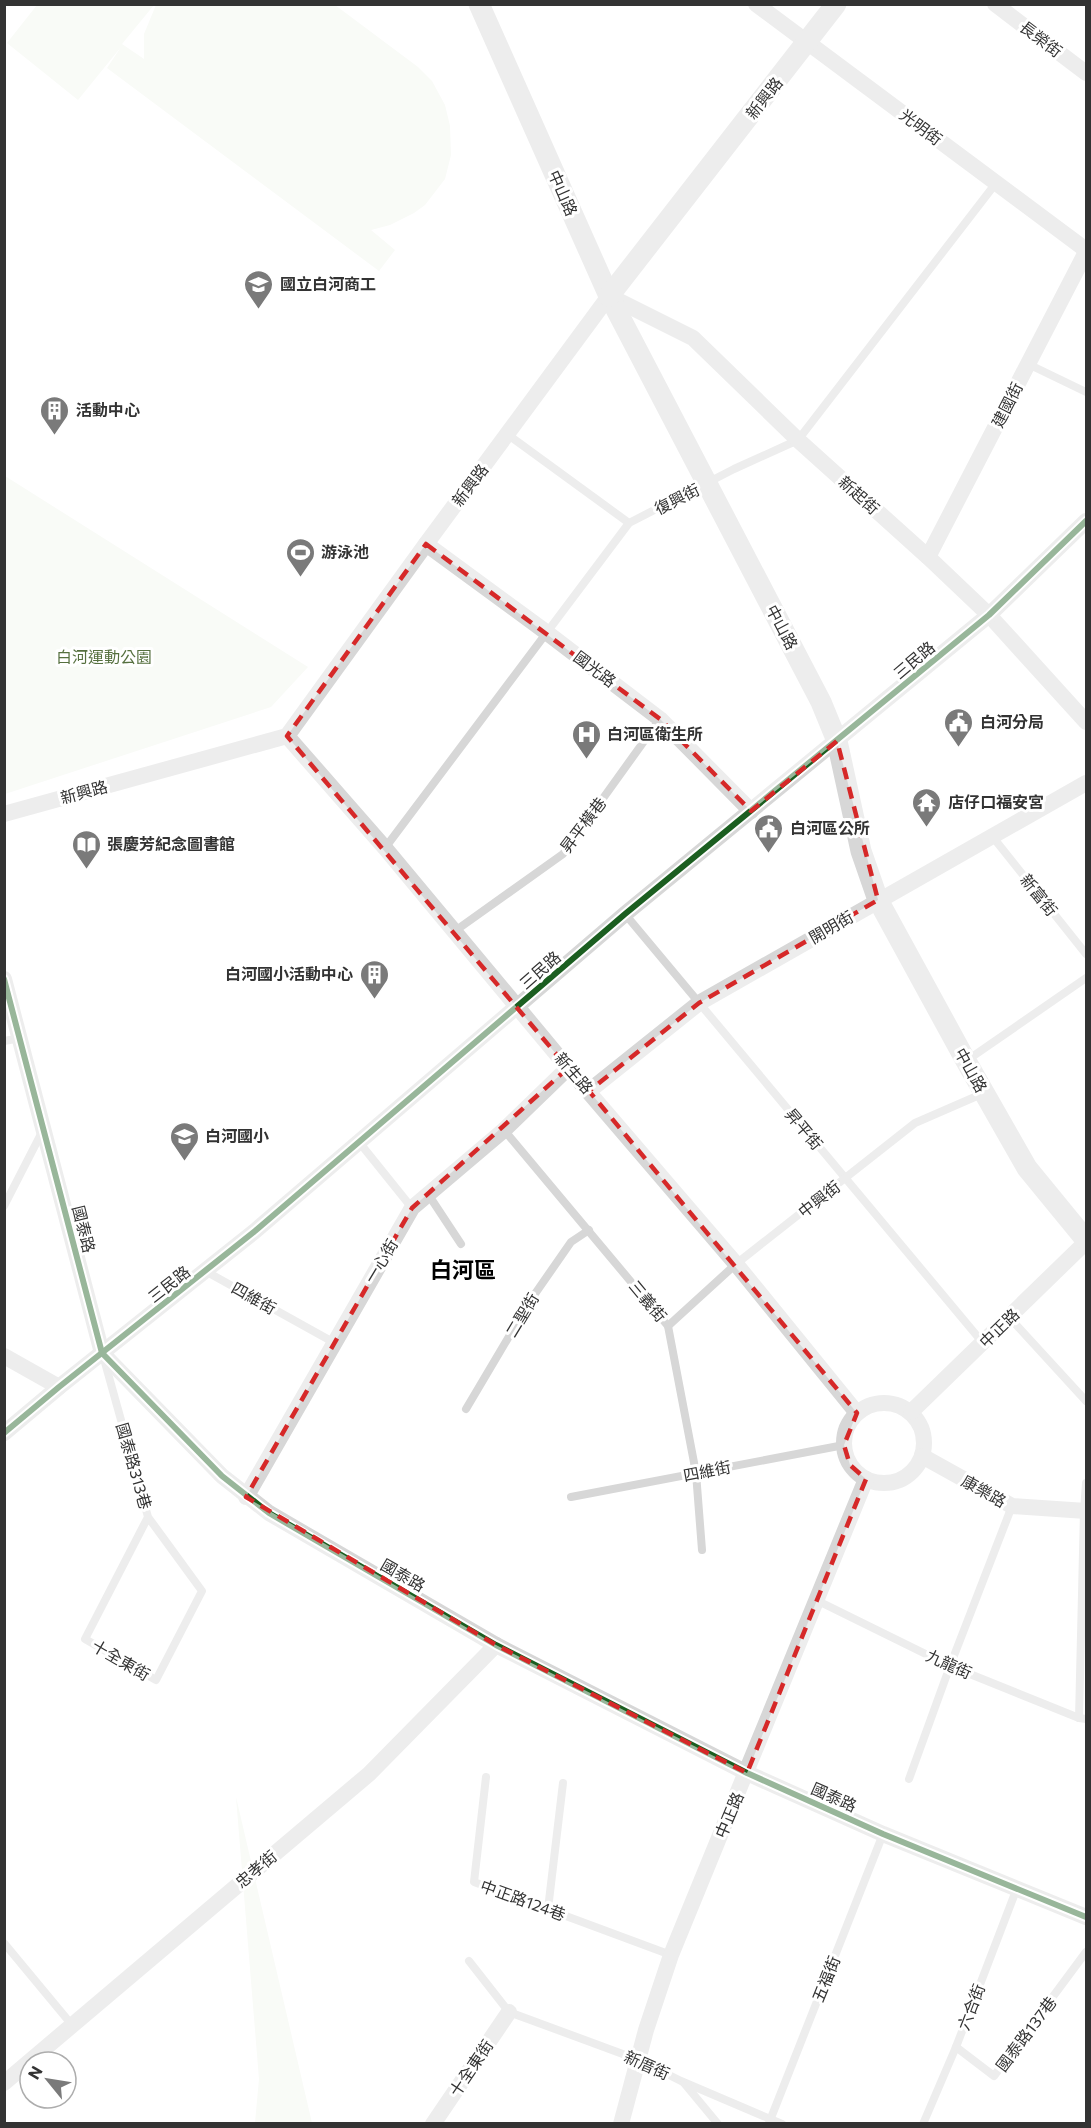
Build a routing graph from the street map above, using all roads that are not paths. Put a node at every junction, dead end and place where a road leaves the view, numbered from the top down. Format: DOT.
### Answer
graph roads {
  1 [pos="479,4"];
  2 [pos="756,4"];
  3 [pos="836,4"];
  4 [pos="995,4"];
  5 [pos="807,43"];
  6 [pos="1086,73"];
  7 [pos="996,183"];
  8 [pos="1086,251"];
  9 [pos="609,296"];
  10 [pos="1028,364"];
  11 [pos="1086,392"];
  12 [pos="507,434"];
  13 [pos="798,440"];
  14 [pos="707,484"];
  15 [pos="1086,521"];
  16 [pos="629,523"];
  17 [pos="426,544"];
  18 [pos="928,557"];
  19 [pos="989,615"];
  20 [pos="546,632"];
  21 [pos="660,719"];
  22 [pos="1086,722"];
  23 [pos="287,736"];
  24 [pos="837,741"];
  25 [pos="1086,783"];
  26 [pos="751,811"];
  27 [pos="4,814"];
  28 [pos="992,836"];
  29 [pos="385,848"];
  30 [pos="879,900"];
  31 [pos="625,914"];
  32 [pos="455,931"];
  33 [pos="1086,954"];
  34 [pos="1086,978"];
  35 [pos="4,979"];
  36 [pos="699,1003"];
  37 [pos="518,1007"];
  38 [pos="13,1039"];
  39 [pos="966,1061"];
  40 [pos="568,1068"];
  41 [pos="589,1090"];
  42 [pos="984,1093"];
  43 [pos="44,1127"];
  44 [pos="504,1130"];
  45 [pos="358,1142"];
  46 [pos="845,1179"];
  47 [pos="428,1194"];
  48 [pos="4,1206"];
  49 [pos="412,1208"];
  50 [pos="589,1230"];
  51 [pos="1086,1241"];
  52 [pos="461,1244"];
  53 [pos="736,1264"];
  54 [pos="207,1272"];
  55 [pos="1009,1317"];
  56 [pos="668,1326"];
  57 [pos="333,1342"];
  58 [pos="983,1343"];
  59 [pos="102,1353"];
  60 [pos="4,1356"];
  61 [pos="59,1387"];
  62 [pos="1086,1401"];
  63 [pos="466,1409"];
  64 [pos="911,1412"];
  65 [pos="857,1413"];
  66 [pos="4,1433"];
  67 [pos="844,1445"];
  68 [pos="922,1456"];
  69 [pos="696,1473"];
  70 [pos="866,1479"];
  71 [pos="1086,1483"];
  72 [pos="246,1497"];
  73 [pos="571,1497"];
  74 [pos="1012,1506"];
  75 [pos="1085,1511"];
  76 [pos="148,1517"];
  77 [pos="702,1550"];
  78 [pos="816,1600"];
  79 [pos="86,1639"];
  80 [pos="496,1645"];
  81 [pos="950,1666"];
  82 [pos="1083,1718"];
  83 [pos="747,1773"];
  84 [pos="486,1777"];
  85 [pos="909,1779"];
  86 [pos="563,1783"];
  87 [pos="883,1834"];
  88 [pos="1017,1888"];
  89 [pos="548,1909"];
  90 [pos="1086,1917"];
  91 [pos="4,1943"];
  92 [pos="1086,1952"];
  93 [pos="671,1955"];
  94 [pos="469,1962"];
  95 [pos="509,2012"];
  96 [pos="72,2025"];
  97 [pos="956,2047"];
  98 [pos="639,2060"];
  99 [pos="681,2080"];
  100 [pos="4,2082"];
  101 [pos="770,2121"];
  102 [pos="438,2122"];
  103 [pos="621,2124"];
  104 [pos="718,2124"];
  105 [pos="782,2124"];
  106 [pos="923,2124"];
  1 -- 9 [label="street, 中山路"];
  2 -- 5 [label="street, 光明街"];
  3 -- 5 [label="street, 新興路"];
  4 -- 6 [label="street, 長榮街"];
  5 -- 7 [label="street, 光明街"];
  5 -- 9 [label="street, 新興路"];
  7 -- 8 [label="street, 光明街"];
  7 -- 13 [label="lane, 復興街"];
  8 -- 10 [label="street, 建國街"];
  9 -- 12 [label="street, 新興路"];
  9 -- 13 [label="street, 新起街"];
  9 -- 14 [label="street, 中山路"];
  10 -- 11 [label="lane"];
  10 -- 18 [label="street, 建國街"];
  12 -- 16 [label="lane"];
  12 -- 17 [label="street, 新興路"];
  13 -- 14 [label="lane, 復興街"];
  13 -- 18 [label="street, 新起街"];
  14 -- 16 [label="lane, 復興街"];
  14 -- 24 [label="street, 中山路"];
  15 -- 19 [label="street, 三民路"];
  16 -- 20 [label="lane, 復興街"];
  17 -- 20 [label="street, 國光路"];
  17 -- 23 [label="street, 新興路"];
  18 -- 19 [label="street, 新起街"];
  19 -- 22 [label="street, 新起街"];
  19 -- 24 [label="street, 三民路"];
  20 -- 21 [label="street, 國光路"];
  20 -- 29 [label="lane, 復興街"];
  21 -- 26 [label="street, 國光路"];
  21 -- 32 [label="lane, 昇平橫巷"];
  23 -- 27 [label="street, 新興路"];
  23 -- 29 [label="street, 新生路"];
  24 -- 26 [label="street, 三民路"];
  24 -- 30 [label="street, 中山路"];
  25 -- 28 [label="street, 開明街"];
  26 -- 31 [label="street, 三民路"];
  28 -- 30 [label="street, 開明街"];
  28 -- 33 [label="lane, 新富街"];
  29 -- 32 [label="street, 新生路"];
  30 -- 36 [label="street, 開明街"];
  30 -- 39 [label="street, 中山路"];
  31 -- 36 [label="lane, 昇平街"];
  31 -- 37 [label="street, 三民路"];
  32 -- 37 [label="street, 新生路"];
  34 -- 39 [label="lane"];
  35 -- 38 [label="street, 國泰路"];
  36 -- 41 [label="street, 開明街"];
  36 -- 46 [label="lane, 昇平街"];
  37 -- 40 [label="street, 新生路"];
  37 -- 45 [label="street, 三民路"];
  38 -- 43 [label="street, 國泰路"];
  39 -- 42 [label="street, 中山路"];
  40 -- 41 [label="street, 新生路"];
  40 -- 44 [label="street, 一心街"];
  41 -- 53 [label="street, 新生路"];
  42 -- 46 [label="lane, 中興街"];
  42 -- 51 [label="street, 中山路"];
  43 -- 48 [label="lane"];
  43 -- 59 [label="street, 國泰路"];
  44 -- 47 [label="street, 一心街"];
  44 -- 50 [label="lane, 三義街"];
  45 -- 49 [label="lane"];
  45 -- 54 [label="street, 三民路"];
  46 -- 53 [label="lane, 中興街"];
  46 -- 58 [label="lane, 昇平街"];
  47 -- 49 [label="street, 一心街"];
  47 -- 52 [label="lane"];
  49 -- 57 [label="street, 一心街"];
  50 -- 56 [label="lane, 三義街"];
  50 -- 63 [label="lane, 二聖街"];
  51 -- 55 [label="street, 中正路"];
  53 -- 56 [label="lane, 中興街"];
  53 -- 65 [label="street, 新生路"];
  54 -- 57 [label="lane, 四維街"];
  54 -- 59 [label="street, 三民路"];
  55 -- 58 [label="street, 中正路"];
  55 -- 62 [label="lane"];
  56 -- 69 [label="lane, 三義街"];
  57 -- 72 [label="street, 一心街"];
  58 -- 64 [label="street, 中正路"];
  59 -- 61 [label="street, 三民路"];
  59 -- 72 [label="street, 國泰路"];
  59 -- 76 [label="lane, 國泰路313巷"];
  60 -- 61 [label="street"];
  61 -- 66 [label="street, 三民路"];
  64 -- 65 [label="street"];
  64 -- 68 [label="street"];
  65 -- 67 [label="street"];
  67 -- 69 [label="lane, 四維街"];
  67 -- 70 [label="street"];
  68 -- 70 [label="street"];
  68 -- 74 [label="street, 康樂路"];
  69 -- 73 [label="lane, 四維街"];
  69 -- 77 [label="lane, 三義街"];
  70 -- 78 [label="street, 中正路"];
  71 -- 75 [label="lane"];
  72 -- 80 [label="street, 國泰路"];
  74 -- 75 [label="street, 康樂路"];
  74 -- 81 [label="lane"];
  75 -- 82 [label="lane"];
  76 -- 79 [label="lane, 國泰路313巷"];
  76 -- 79 [label="lane, 十全東街"];
  78 -- 81 [label="lane, 九龍街"];
  78 -- 83 [label="street, 中正路"];
  80 -- 83 [label="street, 國泰路"];
  80 -- 96 [label="street, 忠孝街"];
  81 -- 82 [label="lane, 九龍街"];
  81 -- 85 [label="lane"];
  83 -- 87 [label="street, 國泰路"];
  83 -- 93 [label="street, 中正路"];
  84 -- 89 [label="lane, 中正路124巷"];
  86 -- 89 [label="lane"];
  87 -- 88 [label="street, 國泰路"];
  87 -- 101 [label="lane, 五福街"];
  88 -- 90 [label="street, 國泰路"];
  88 -- 97 [label="lane, 六合街"];
  89 -- 93 [label="lane, 中正路124巷"];
  91 -- 96 [label="lane"];
  92 -- 97 [label="lane, 國泰路137巷"];
  93 -- 98 [label="street, 中正路"];
  94 -- 95 [label="lane"];
  95 -- 98 [label="lane, 新厝街"];
  95 -- 102 [label="street, 十全東街"];
  96 -- 100 [label="street, 忠孝街"];
  97 -- 106 [label="lane, 六合街"];
  98 -- 99 [label="lane, 新厝街"];
  98 -- 103 [label="street, 中正路"];
  99 -- 101 [label="lane, 新厝街"];
  99 -- 104 [label="lane"];
  101 -- 105 [label="lane, 新厝街"];
}
